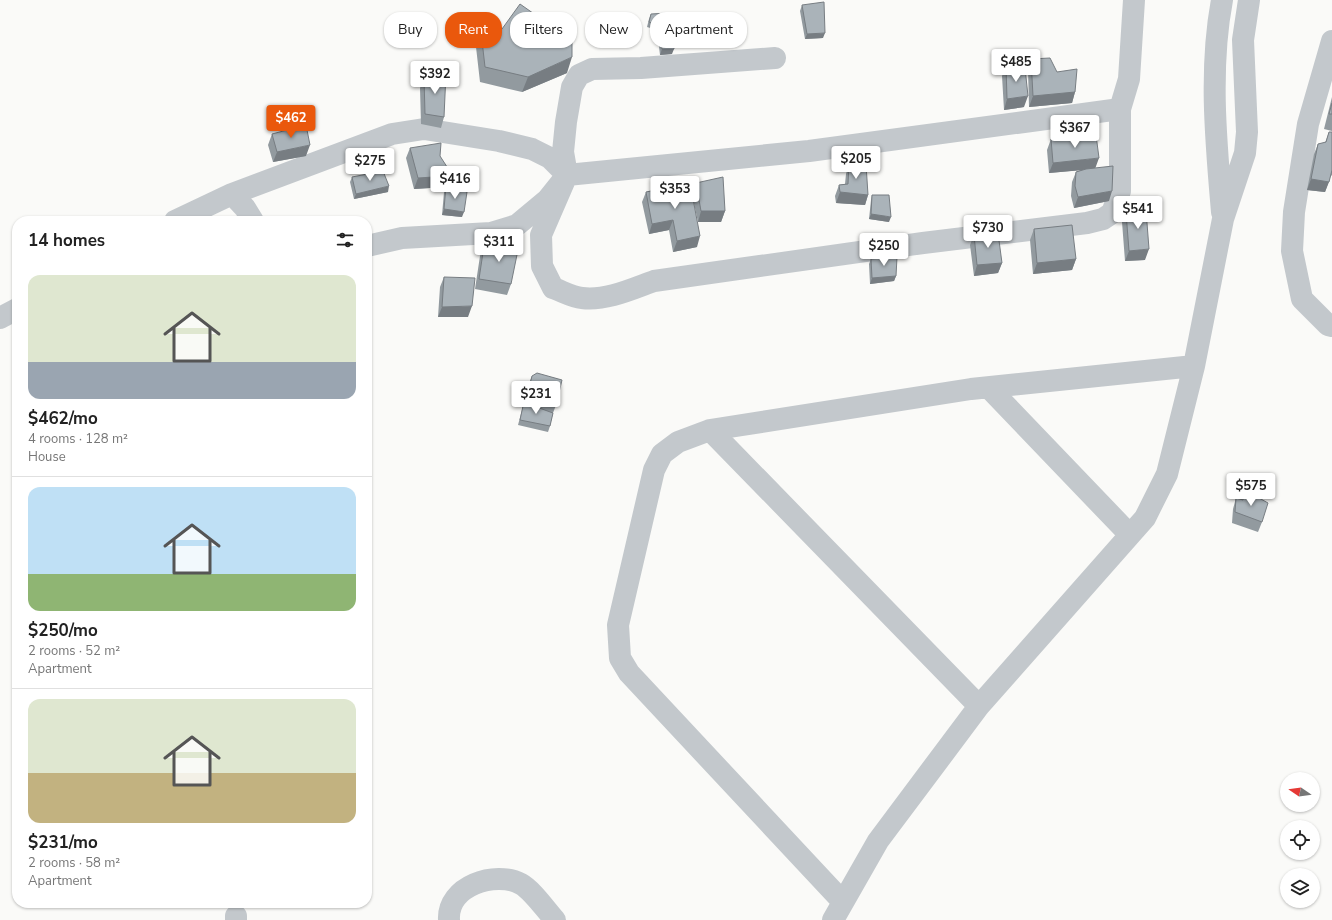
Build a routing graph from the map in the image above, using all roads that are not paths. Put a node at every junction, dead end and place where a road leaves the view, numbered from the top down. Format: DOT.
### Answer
graph roads {
  1 [pos="1134,0"];
  2 [pos="1222,0"];
  3 [pos="1249,0"];
  4 [pos="1332,42"];
  5 [pos="776,58"];
  6 [pos="1120,110"];
  7 [pos="567,175"];
  8 [pos="232,194"];
  9 [pos="186,216"];
  10 [pos="250,216"];
  11 [pos="1222,219"];
  12 [pos="372,245"];
  13 [pos="12,312"];
  14 [pos="0,318"];
  15 [pos="1332,326"];
  16 [pos="1194,366"];
  17 [pos="989,388"];
  18 [pos="710,430"];
  19 [pos="1130,535"];
  20 [pos="980,706"];
  21 [pos="838,911"];
  22 [pos="449,920"];
  23 [pos="555,920"];
  1 -- 6 [label="street"];
  2 -- 11 [label="street"];
  3 -- 11 [label="street"];
  4 -- 15 [label="street"];
  5 -- 7 [label="street"];
  6 -- 7 [label="street"];
  6 -- 7 [label="street"];
  7 -- 8 [label="street"];
  7 -- 12 [label="street"];
  8 -- 9 [label="street"];
  8 -- 10 [label="street"];
  11 -- 16 [label="street"];
  13 -- 14 [label="street"];
  16 -- 17 [label="street"];
  16 -- 19 [label="street"];
  17 -- 18 [label="street"];
  17 -- 19 [label="street"];
  18 -- 20 [label="street"];
  18 -- 21 [label="street"];
  19 -- 20 [label="street"];
  20 -- 21 [label="street"];
  22 -- 23 [label="street"];
}
